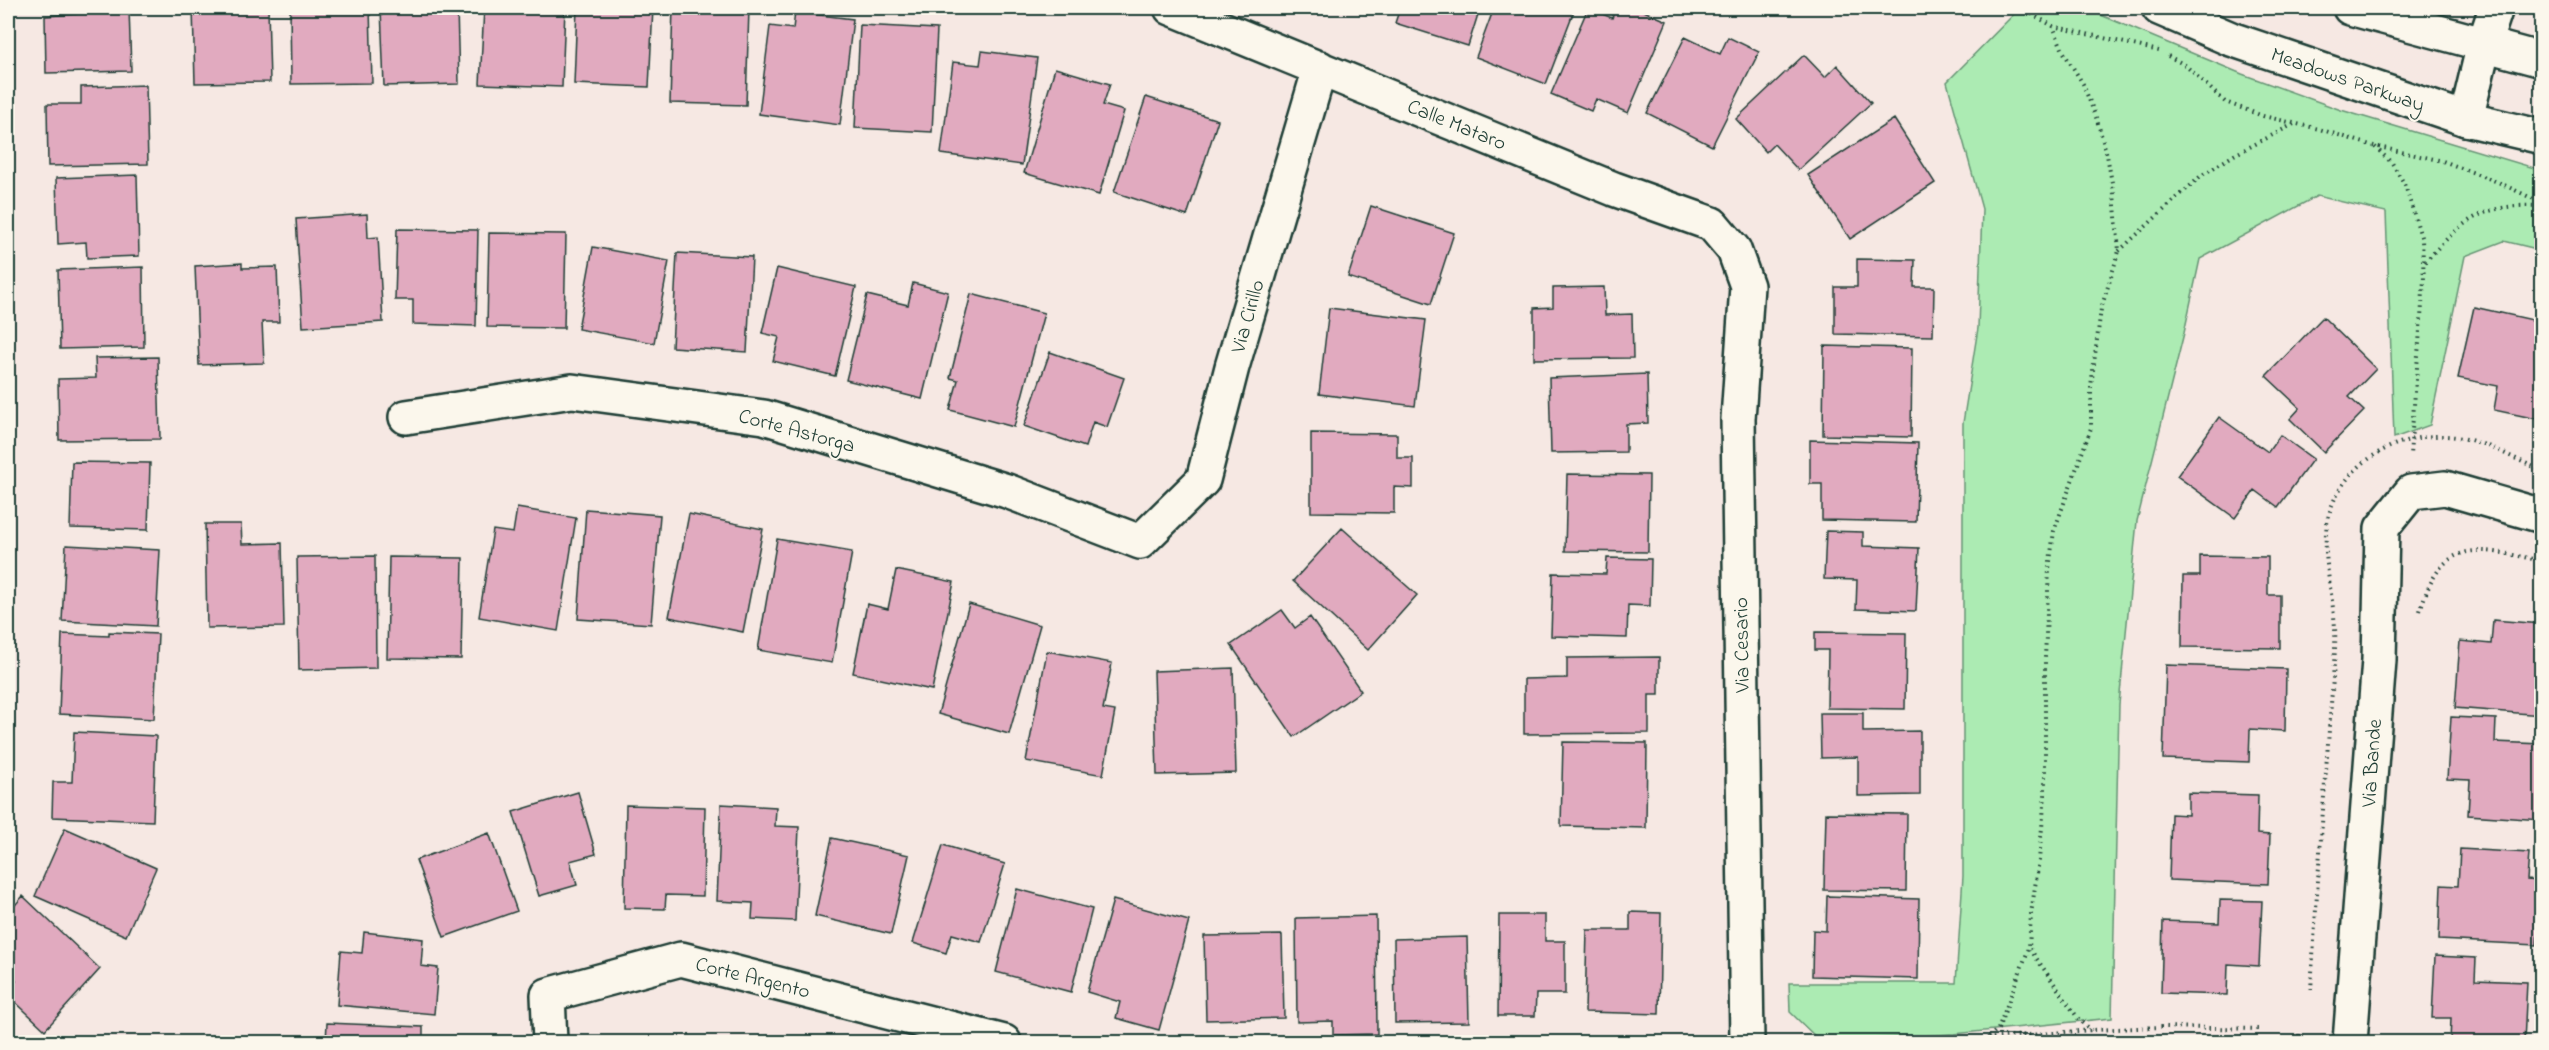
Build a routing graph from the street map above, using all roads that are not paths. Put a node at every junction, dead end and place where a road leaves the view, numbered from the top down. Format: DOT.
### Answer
graph roads {
  1 [pos="1171,8"];
  2 [pos="2159,8"];
  3 [pos="2350,8"];
  4 [pos="2496,8"];
  5 [pos="2484,44"];
  6 [pos="2541,60"];
  7 [pos="1320,68"];
  8 [pos="2466,119"];
  9 [pos="2541,137"];
  10 [pos="1734,250"];
  11 [pos="406,417"];
  12 [pos="2541,516"];
  13 [pos="1140,542"];
  14 [pos="550,1042"];
  15 [pos="1004,1042"];
  16 [pos="1747,1042"];
  17 [pos="2350,1042"];
  1 -- 7 [label="street, Calle Mataro"];
  2 -- 8 [label="street, Meadows Parkway"];
  3 -- 5 [label="street"];
  4 -- 5 [label="street"];
  5 -- 6 [label="street"];
  5 -- 8 [label="street"];
  7 -- 10 [label="street, Calle Mataro"];
  7 -- 13 [label="street, Via Cirillo"];
  8 -- 9 [label="street, Meadows Parkway"];
  10 -- 16 [label="street, Via Cesario"];
  11 -- 13 [label="street, Corte Astorga"];
  12 -- 17 [label="street, Via Bande"];
  14 -- 15 [label="street, Corte Argento"];
}
